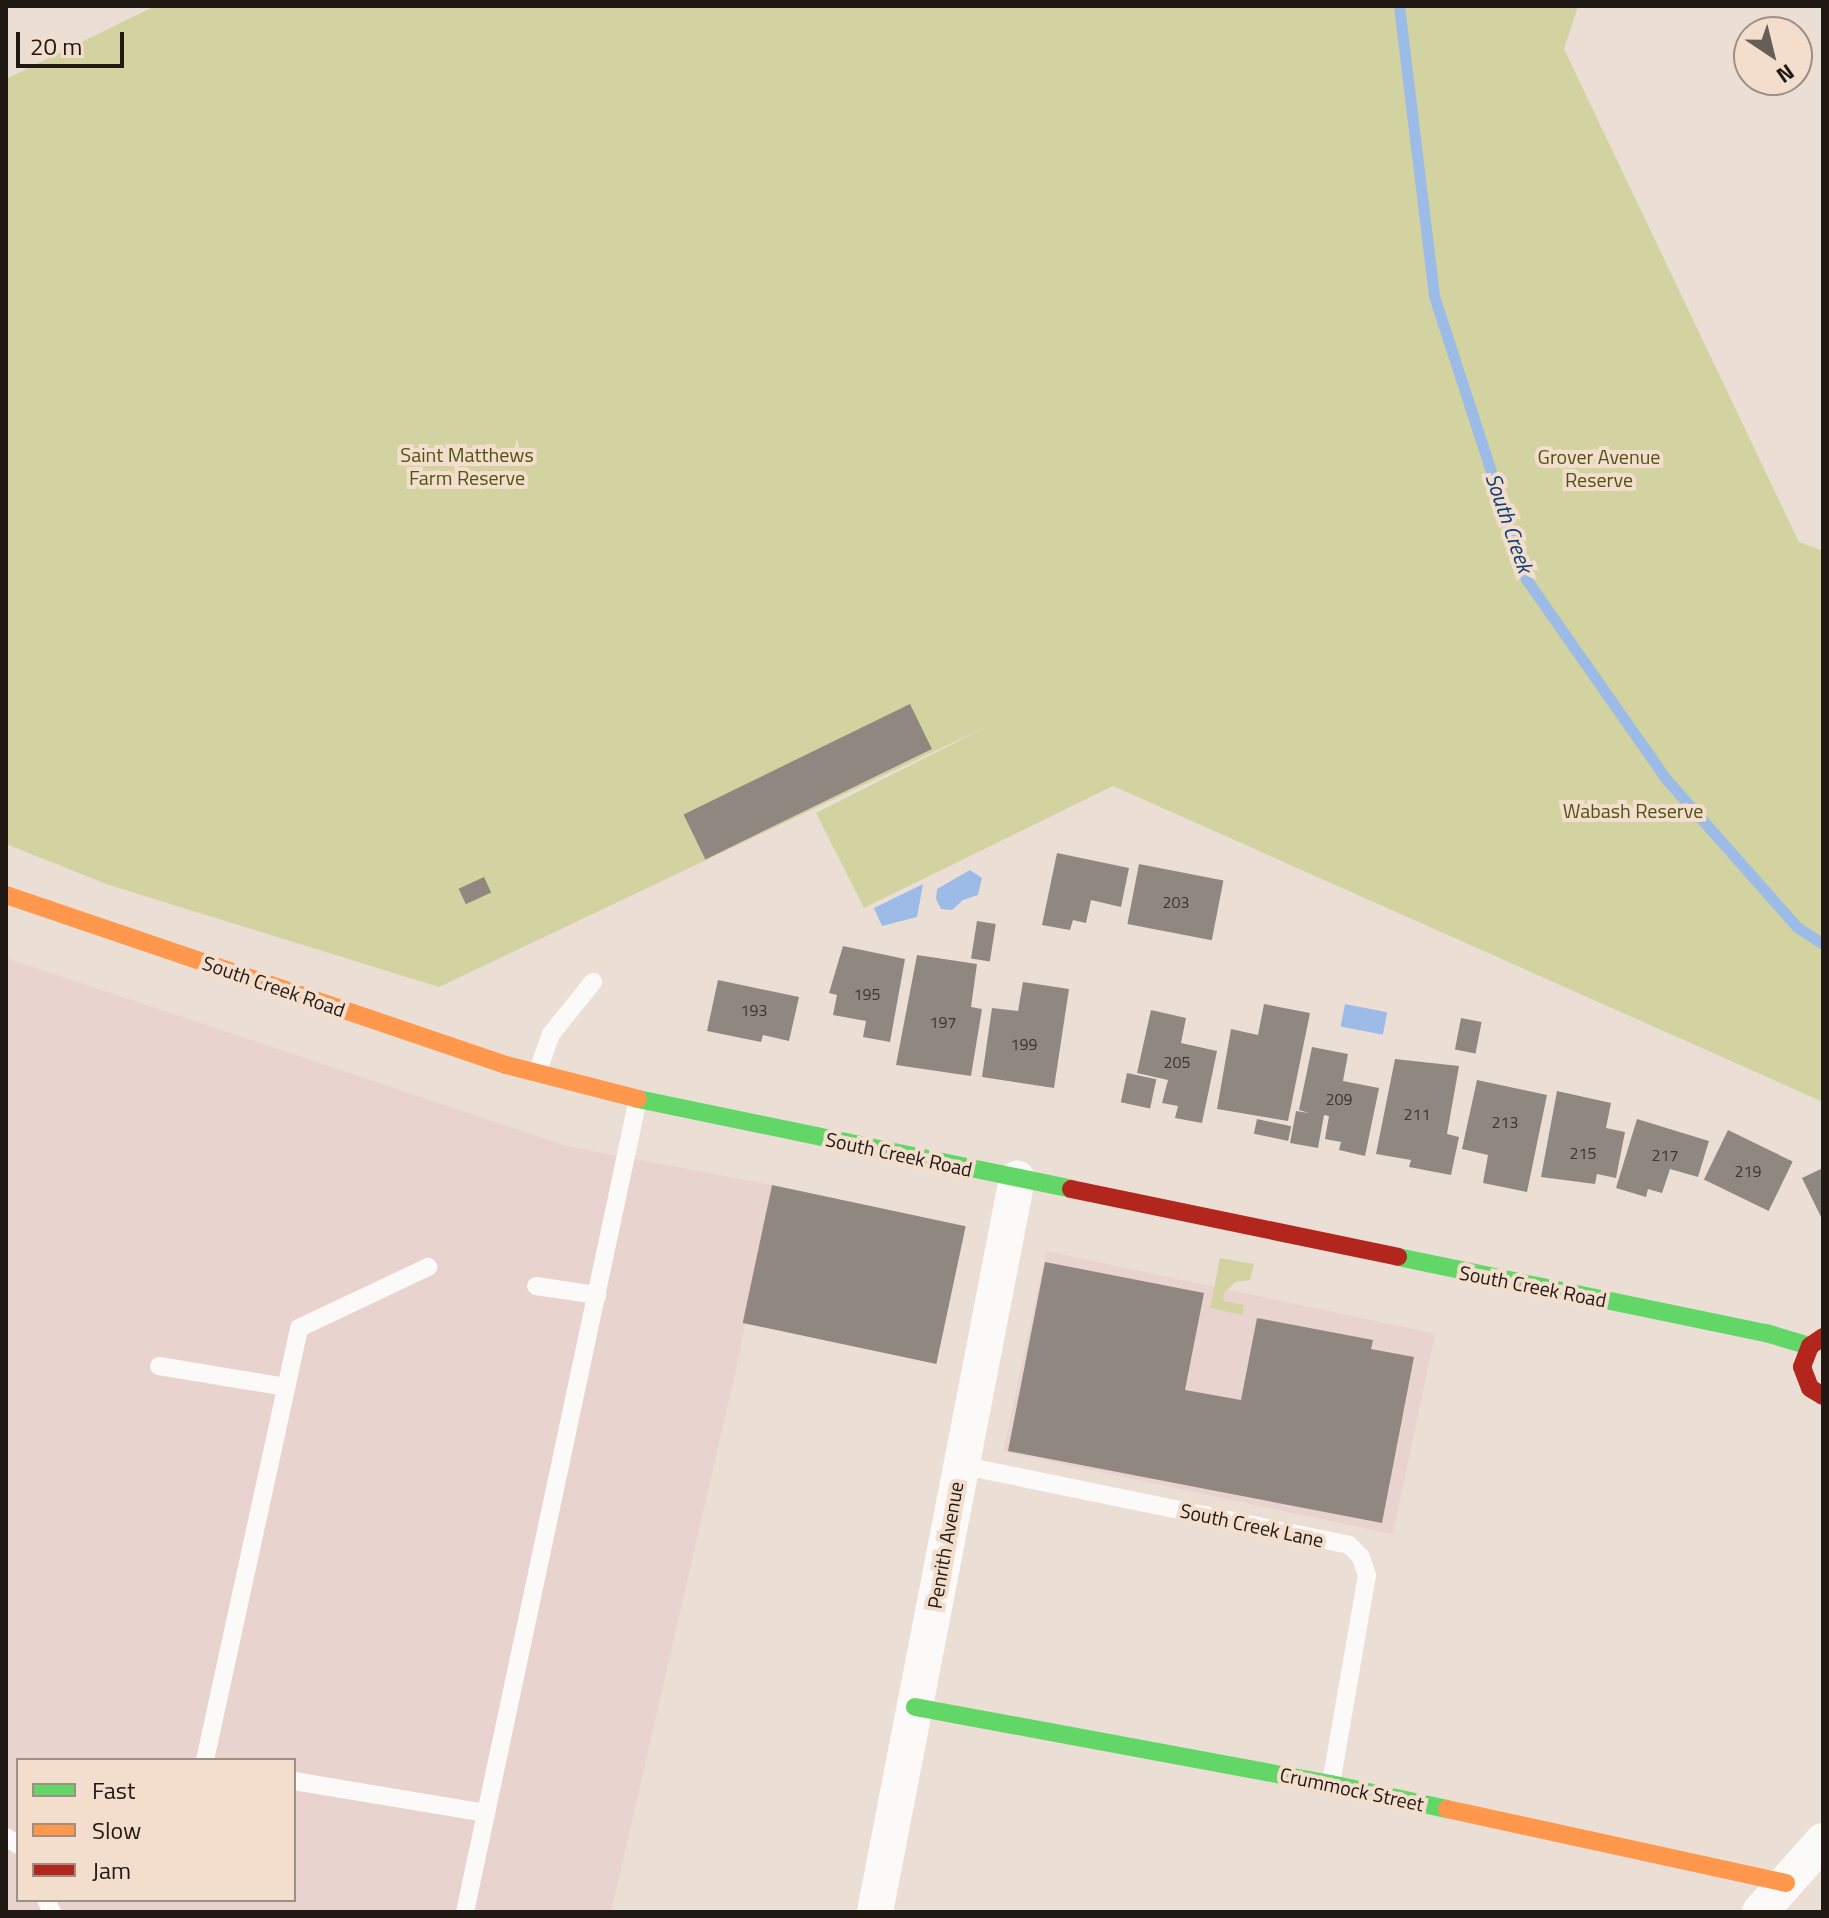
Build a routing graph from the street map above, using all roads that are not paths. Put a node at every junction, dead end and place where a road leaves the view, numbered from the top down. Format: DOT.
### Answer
graph roads {
  1 [pos="6,895"];
  2 [pos="593,982"];
  3 [pos="537,1073"];
  4 [pos="638,1099"];
  5 [pos="1017,1179"];
  6 [pos="428,1267"];
  7 [pos="536,1286"];
  8 [pos="597,1295"];
  9 [pos="1816,1341"];
  10 [pos="159,1366"];
  11 [pos="286,1387"];
  12 [pos="1823,1396"];
  13 [pos="960,1465"];
  14 [pos="915,1707"];
  15 [pos="205,1758"];
  16 [pos="296,1781"];
  17 [pos="1331,1784"];
  18 [pos="486,1813"];
  19 [pos="1823,1841"];
  20 [pos="1786,1883"];
  21 [pos="465,1912"];
  22 [pos="875,1912"];
  23 [pos="1760,1912"];
  1 -- 3 [label="street, South Creek Road"];
  2 -- 3 [label="lane"];
  3 -- 4 [label="street, South Creek Road"];
  4 -- 5 [label="street, South Creek Road"];
  4 -- 8 [label="lane"];
  5 -- 9 [label="street, South Creek Road"];
  5 -- 13 [label="street, Penrith Avenue"];
  6 -- 11 [label="lane"];
  7 -- 8 [label="lane"];
  8 -- 18 [label="lane"];
  9 -- 12 [label="street"];
  10 -- 11 [label="lane"];
  11 -- 15 [label="lane"];
  13 -- 14 [label="street, Penrith Avenue"];
  13 -- 17 [label="lane, South Creek Lane"];
  14 -- 17 [label="street, Crummock Street"];
  14 -- 22 [label="street, Penrith Avenue"];
  16 -- 18 [label="lane"];
  17 -- 20 [label="street, Crummock Street"];
  18 -- 21 [label="lane"];
  19 -- 20 [label="street"];
  20 -- 23 [label="street"];
}
